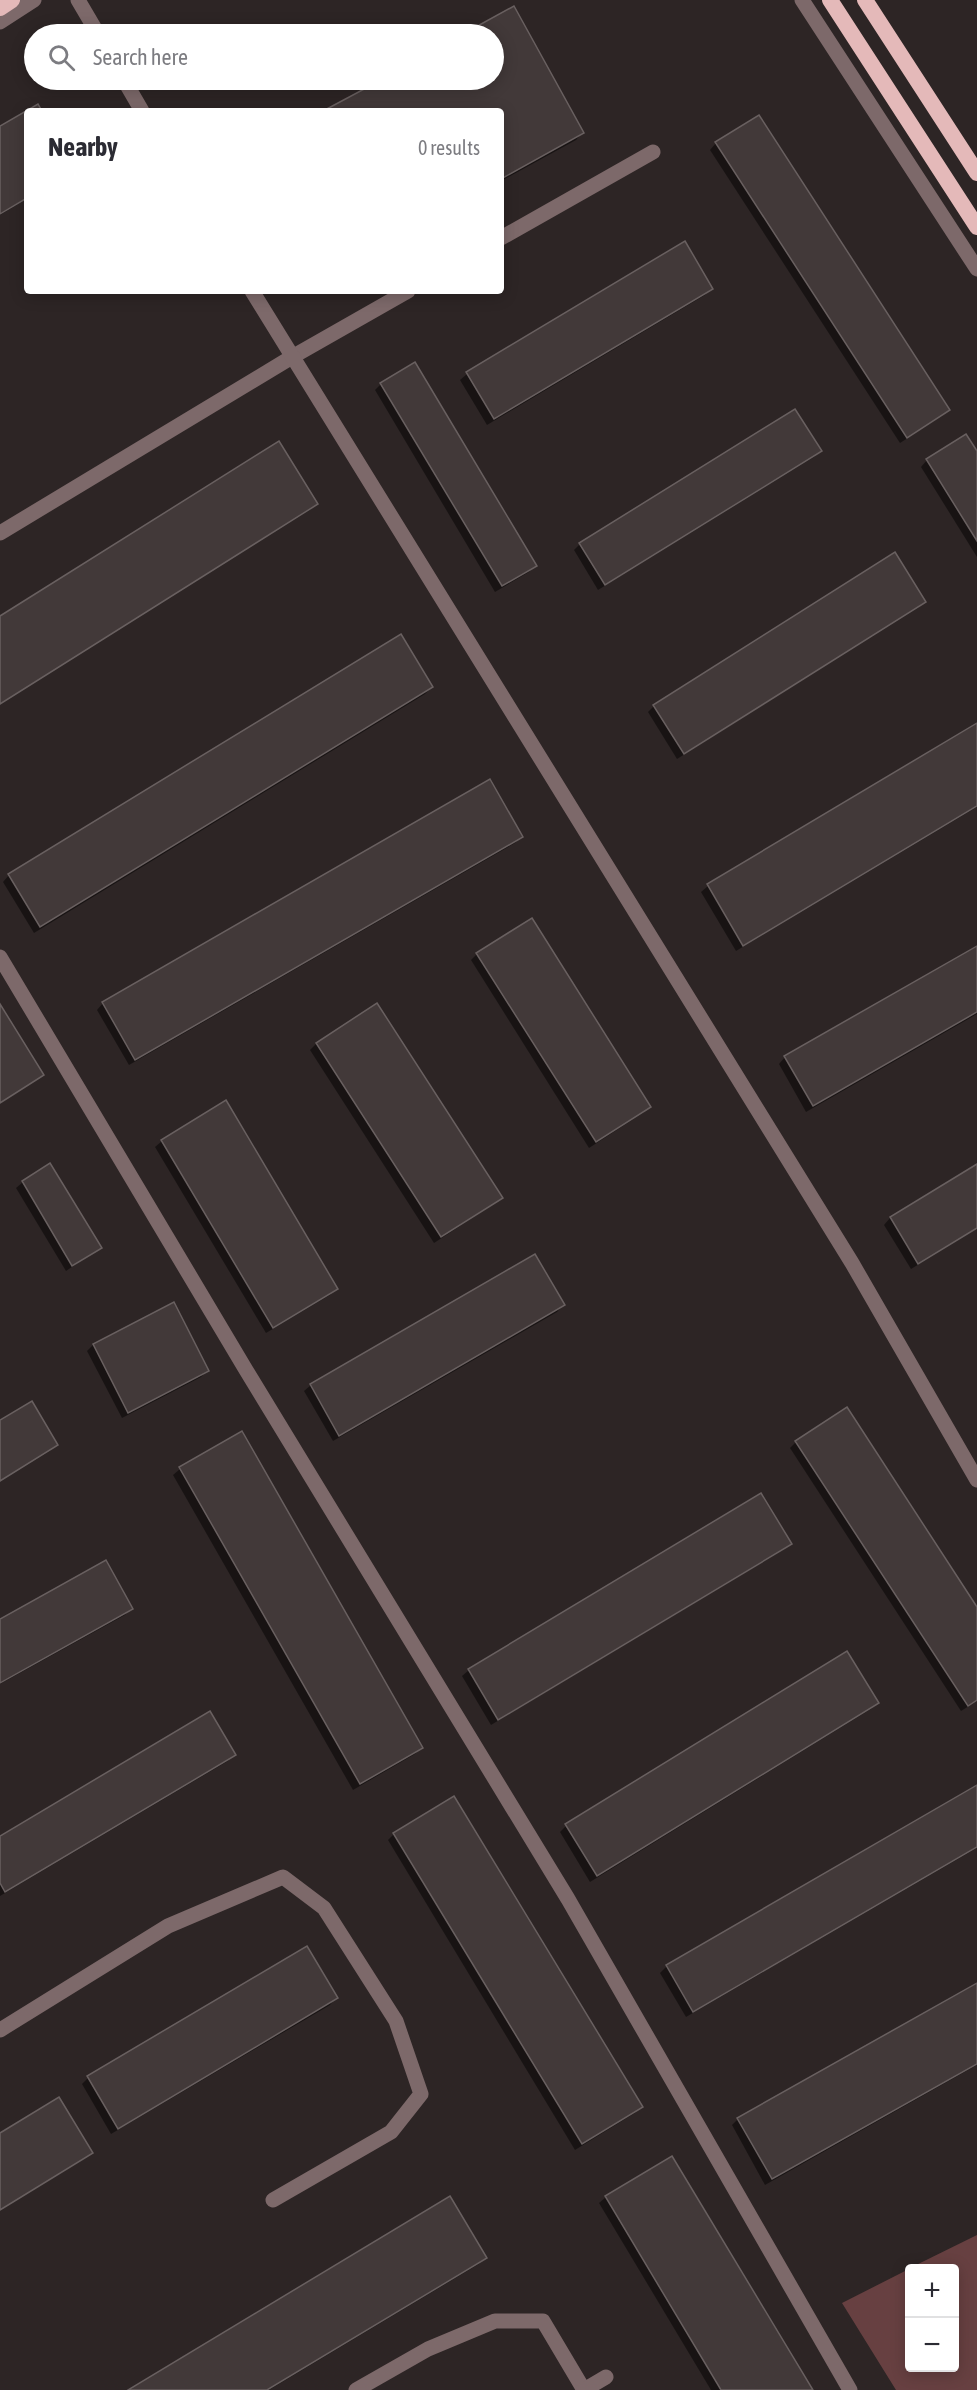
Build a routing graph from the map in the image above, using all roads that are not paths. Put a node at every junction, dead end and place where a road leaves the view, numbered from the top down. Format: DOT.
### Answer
graph roads {
  1 [pos="12,0"];
  2 [pos="34,0"];
  3 [pos="78,0"];
  4 [pos="802,0"];
  5 [pos="830,0"];
  6 [pos="865,0"];
  7 [pos="0,8"];
  8 [pos="0,22"];
  9 [pos="92,24"];
  10 [pos="130,90"];
  11 [pos="140,108"];
  12 [pos="653,152"];
  13 [pos="977,173"];
  14 [pos="977,227"];
  15 [pos="504,236"];
  16 [pos="977,269"];
  17 [pos="254,294"];
  18 [pos="403,294"];
  19 [pos="292,357"];
  20 [pos="0,533"];
  21 [pos="0,957"];
  22 [pos="977,1480"];
  23 [pos="0,2030"];
  24 [pos="273,2200"];
  25 [pos="606,2378"];
  26 [pos="356,2390"];
  27 [pos="584,2390"];
  28 [pos="850,2390"];
  1 -- 7 [label="highway"];
  2 -- 8 [label="street"];
  3 -- 9 [label="street"];
  4 -- 16 [label="street"];
  5 -- 14 [label="highway"];
  6 -- 13 [label="highway"];
  10 -- 11 [label="street"];
  12 -- 15 [label="street"];
  17 -- 19 [label="street"];
  18 -- 19 [label="street"];
  19 -- 20 [label="street"];
  19 -- 22 [label="street"];
  21 -- 28 [label="street"];
  23 -- 24 [label="street"];
  25 -- 27 [label="street"];
  26 -- 27 [label="street"];
}
